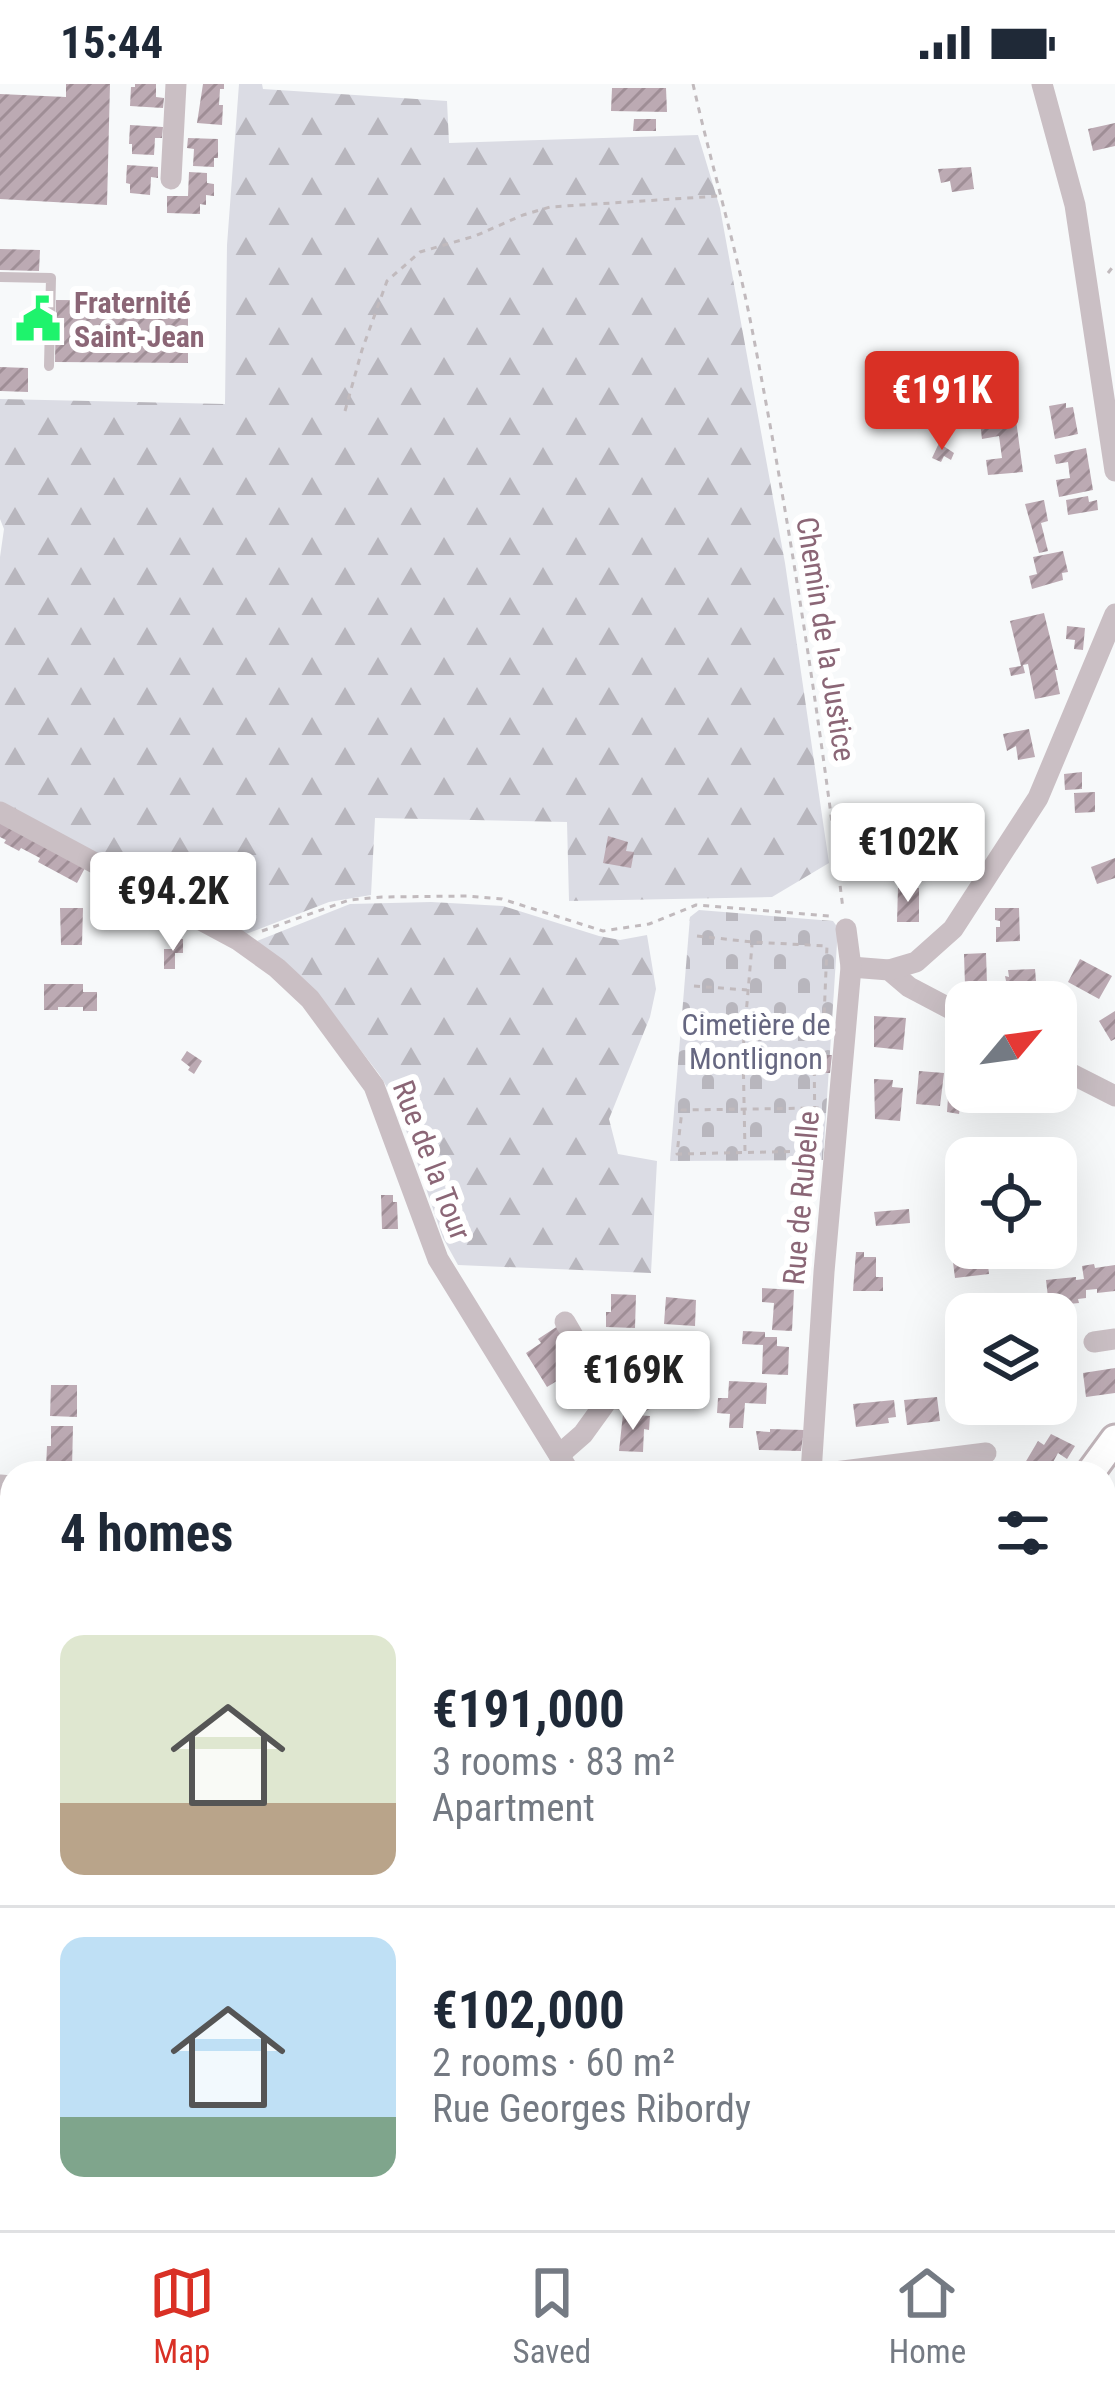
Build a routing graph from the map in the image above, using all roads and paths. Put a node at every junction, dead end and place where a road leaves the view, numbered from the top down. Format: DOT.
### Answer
graph roads {
  1 [pos="176,84"];
  2 [pos="693,84"];
  3 [pos="1042,84"];
  4 [pos="171,179"];
  5 [pos="721,196"];
  6 [pos="0,277"];
  7 [pos="49,365"];
  8 [pos="345,411"];
  9 [pos="1115,471"];
  10 [pos="1115,614"];
  11 [pos="0,812"];
  12 [pos="846,929"];
  13 [pos="698,936"];
  14 [pos="238,940"];
  15 [pos="752,942"];
  16 [pos="851,967"];
  17 [pos="889,970"];
  18 [pos="694,986"];
  19 [pos="749,990"];
  20 [pos="945,1006"];
  21 [pos="724,1021"];
  22 [pos="746,1022"];
  23 [pos="823,1029"];
  24 [pos="688,1050"];
  25 [pos="743,1050"];
  26 [pos="814,1050"];
  27 [pos="1077,1077"];
  28 [pos="1115,1096"];
  29 [pos="838,1107"];
  30 [pos="815,1108"];
  31 [pos="743,1111"];
  32 [pos="746,1153"];
  33 [pos="565,1322"];
  34 [pos="609,1398"];
  35 [pos="644,1401"];
  36 [pos="986,1453"];
  37 [pos="562,1461"];
  38 [pos="566,1461"];
  39 [pos="812,1461"];
  40 [pos="922,1461"];
  1 -- 4 [label="street"];
  2 -- 5 [label="path, Chemin de la Justice"];
  3 -- 9 [label="street"];
  5 -- 8 [label="path"];
  5 -- 12 [label="path, Chemin de la Justice"];
  6 -- 7 [label="lane"];
  10 -- 17 [label="street"];
  11 -- 14 [label="street, Rue de la Tour"];
  12 -- 14 [label="path"];
  12 -- 16 [label="street, Rue de Rubelle"];
  13 -- 15 [label="path"];
  14 -- 37 [label="street, Rue de la Tour"];
  15 -- 19 [label="path"];
  15 -- 23 [label="path"];
  16 -- 17 [label="street"];
  16 -- 29 [label="street, Rue de Rubelle"];
  17 -- 20 [label="street"];
  18 -- 19 [label="path"];
  19 -- 22 [label="path"];
  21 -- 22 [label="path"];
  22 -- 23 [label="path"];
  22 -- 25 [label="path"];
  23 -- 26 [label="path"];
  24 -- 25 [label="path"];
  25 -- 26 [label="path"];
  25 -- 31 [label="path"];
  26 -- 30 [label="path"];
  27 -- 28 [label="street"];
  29 -- 30 [label="path"];
  29 -- 39 [label="street, Rue de Rubelle"];
  30 -- 31 [label="path"];
  30 -- 32 [label="path"];
  31 -- 32 [label="path"];
  31 -- 32 [label="path"];
  33 -- 34 [label="street"];
  34 -- 35 [label="street"];
  34 -- 38 [label="street"];
  36 -- 40 [label="street"];
}
